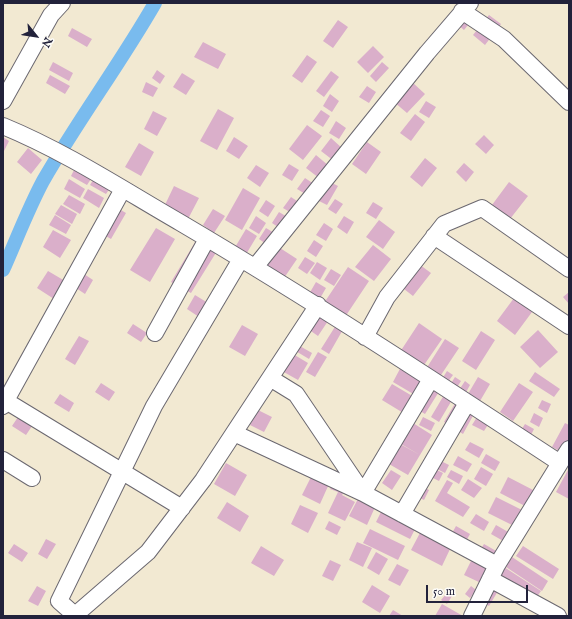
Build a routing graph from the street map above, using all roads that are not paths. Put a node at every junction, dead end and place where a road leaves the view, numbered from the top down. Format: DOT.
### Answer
graph roads {
  1 [pos="62,3"];
  2 [pos="466,7"];
  3 [pos="3,101"];
  4 [pos="569,102"];
  5 [pos="3,126"];
  6 [pos="123,189"];
  7 [pos="434,236"];
  8 [pos="207,239"];
  9 [pos="242,259"];
  10 [pos="255,268"];
  11 [pos="569,269"];
  12 [pos="318,305"];
  13 [pos="569,326"];
  14 [pos="155,333"];
  15 [pos="365,336"];
  16 [pos="270,378"];
  17 [pos="431,380"];
  18 [pos="468,403"];
  19 [pos="4,404"];
  20 [pos="234,433"];
  21 [pos="569,449"];
  22 [pos="3,460"];
  23 [pos="560,463"];
  24 [pos="122,471"];
  25 [pos="32,478"];
  26 [pos="363,492"];
  27 [pos="182,508"];
  28 [pos="402,514"];
  29 [pos="494,572"];
  30 [pos="75,616"];
  31 [pos="472,616"];
  32 [pos="558,616"];
  1 -- 3 [label="street"];
  2 -- 4 [label="street"];
  2 -- 10 [label="street"];
  5 -- 6 [label="street"];
  6 -- 8 [label="street"];
  6 -- 19 [label="street"];
  7 -- 11 [label="street"];
  7 -- 13 [label="street"];
  7 -- 15 [label="street"];
  8 -- 9 [label="street"];
  8 -- 14 [label="street"];
  9 -- 10 [label="street"];
  9 -- 24 [label="street"];
  10 -- 12 [label="street"];
  12 -- 15 [label="street"];
  12 -- 16 [label="street"];
  15 -- 17 [label="street"];
  16 -- 20 [label="street"];
  16 -- 26 [label="street"];
  17 -- 18 [label="street"];
  17 -- 26 [label="street"];
  18 -- 23 [label="street"];
  18 -- 28 [label="street"];
  19 -- 24 [label="street"];
  20 -- 26 [label="street"];
  20 -- 27 [label="street"];
  21 -- 23 [label="street"];
  22 -- 25 [label="street"];
  23 -- 29 [label="street"];
  24 -- 27 [label="street"];
  24 -- 30 [label="street"];
  26 -- 28 [label="street"];
  27 -- 30 [label="street"];
  28 -- 29 [label="street"];
  29 -- 31 [label="street"];
  29 -- 32 [label="street"];
}
